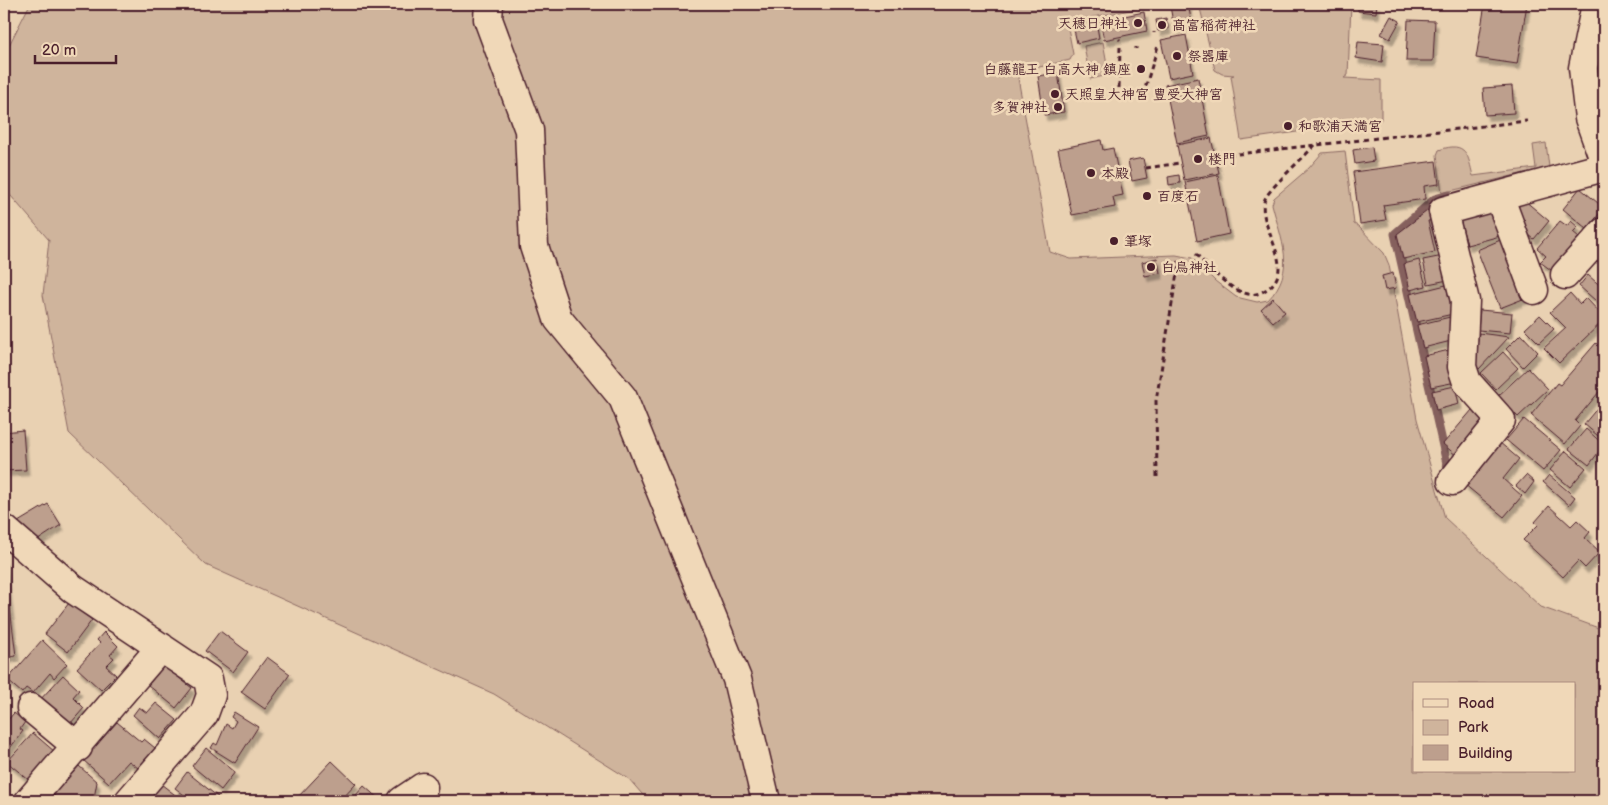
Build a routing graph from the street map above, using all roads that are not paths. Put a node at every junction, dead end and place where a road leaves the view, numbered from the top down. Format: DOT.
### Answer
graph roads {
  1 [pos="489,4"];
  2 [pos="1596,4"];
  3 [pos="1604,160"];
  4 [pos="1604,166"];
  5 [pos="1499,196"];
  6 [pos="1604,232"];
  7 [pos="1565,275"];
  8 [pos="1534,290"];
  9 [pos="1452,481"];
  10 [pos="4,529"];
  11 [pos="161,647"];
  12 [pos="31,708"];
  13 [pos="78,747"];
  14 [pos="29,801"];
  15 [pos="130,801"];
  16 [pos="766,801"];
  1 -- 16 [label="street"];
  2 -- 3 [label="street"];
  4 -- 5 [label="street"];
  5 -- 8 [label="street"];
  5 -- 9 [label="street"];
  6 -- 7 [label="street"];
  10 -- 11 [label="street"];
  11 -- 13 [label="street"];
  11 -- 15 [label="street"];
  12 -- 13 [label="street"];
  13 -- 14 [label="street"];
}
